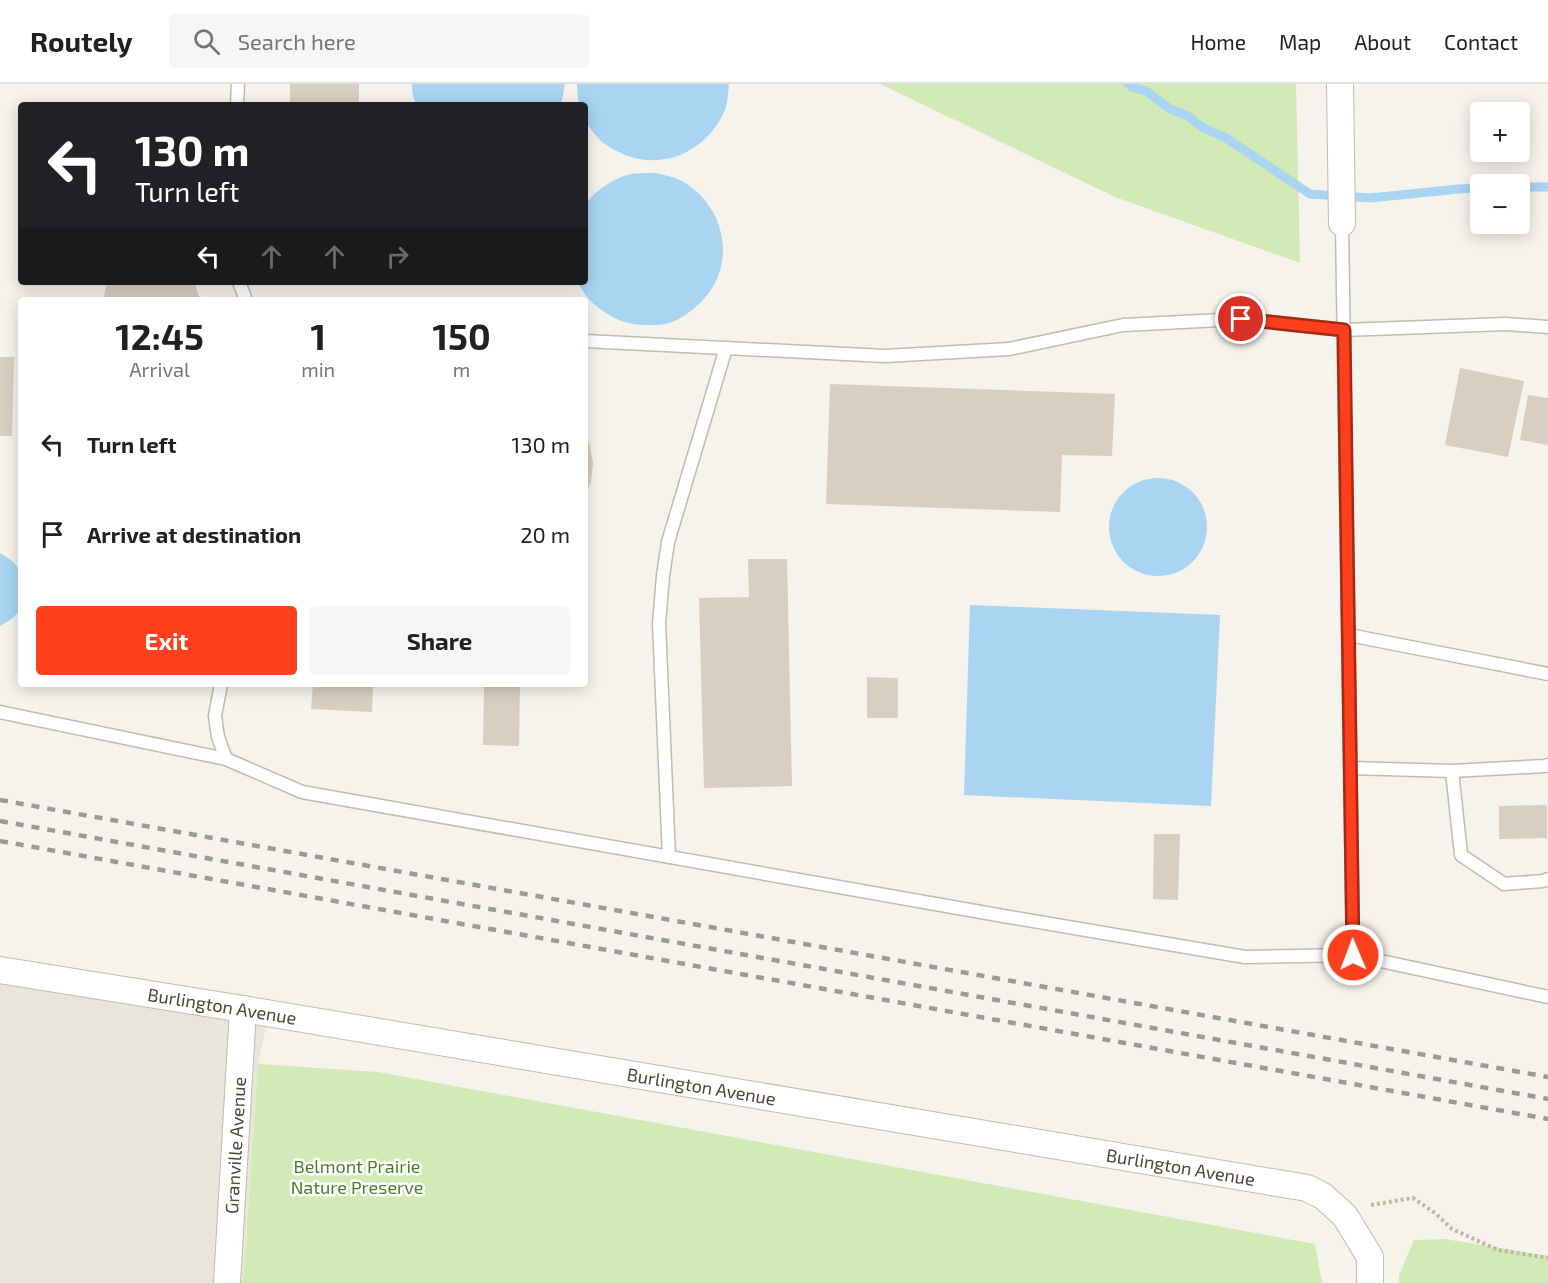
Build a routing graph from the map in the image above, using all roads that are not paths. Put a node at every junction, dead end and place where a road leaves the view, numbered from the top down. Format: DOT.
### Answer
graph roads {
  1 [pos="238,84"];
  2 [pos="1340,84"];
  3 [pos="237,102"];
  4 [pos="1342,223"];
  5 [pos="1548,327"];
  6 [pos="1344,330"];
  7 [pos="588,341"];
  8 [pos="726,348"];
  9 [pos="1349,635"];
  10 [pos="1548,674"];
  11 [pos="220,687"];
  12 [pos="0,712"];
  13 [pos="226,759"];
  14 [pos="1548,765"];
  15 [pos="1351,768"];
  16 [pos="1452,771"];
  17 [pos="669,857"];
  18 [pos="1548,879"];
  19 [pos="1353,955"];
  20 [pos="0,970"];
  21 [pos="1548,997"];
  22 [pos="243,1009"];
  23 [pos="227,1283"];
  24 [pos="1370,1283"];
  1 -- 3 [label="lane"];
  2 -- 4 [label="street"];
  4 -- 6 [label="lane"];
  5 -- 6 [label="lane"];
  6 -- 8 [label="lane"];
  6 -- 9 [label="lane"];
  7 -- 8 [label="lane"];
  8 -- 17 [label="lane"];
  9 -- 10 [label="lane"];
  9 -- 15 [label="lane"];
  11 -- 13 [label="lane"];
  12 -- 13 [label="lane"];
  13 -- 17 [label="lane"];
  14 -- 16 [label="lane"];
  15 -- 16 [label="lane"];
  15 -- 19 [label="lane"];
  16 -- 18 [label="lane"];
  17 -- 19 [label="lane"];
  19 -- 21 [label="lane"];
  20 -- 22 [label="street, Burlington Avenue"];
  22 -- 23 [label="street, Granville Avenue"];
  22 -- 24 [label="street, Burlington Avenue"];
}
